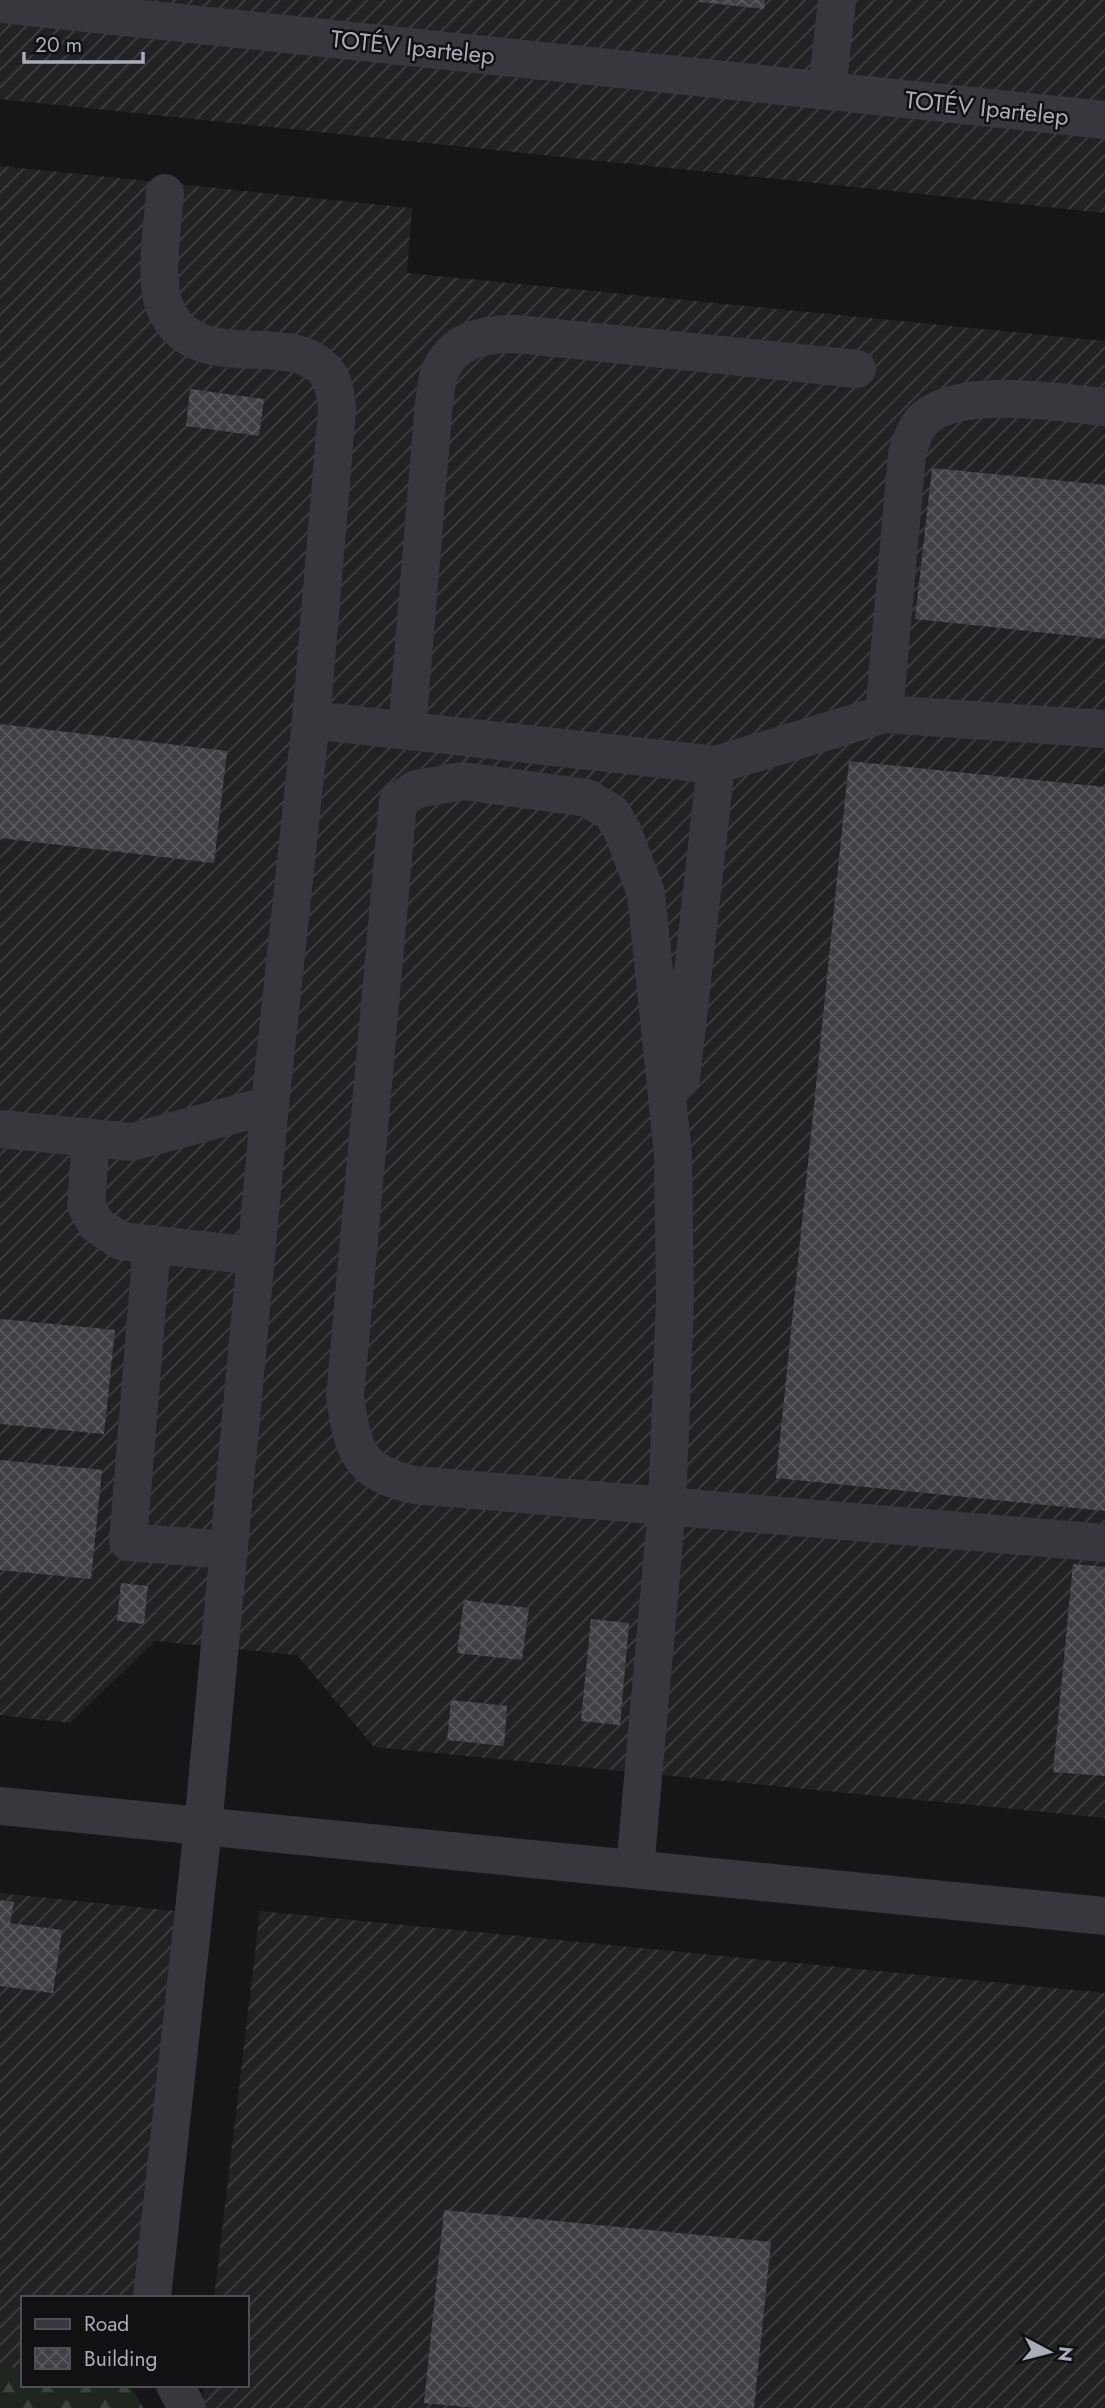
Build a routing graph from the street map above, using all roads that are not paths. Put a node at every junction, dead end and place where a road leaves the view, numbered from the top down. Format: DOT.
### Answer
graph roads {
  1 [pos="837,0"];
  2 [pos="0,4"];
  3 [pos="827,91"];
  4 [pos="1105,120"];
  5 [pos="165,193"];
  6 [pos="857,369"];
  7 [pos="1105,407"];
  8 [pos="884,714"];
  9 [pos="311,720"];
  10 [pos="1105,729"];
  11 [pos="407,730"];
  12 [pos="716,765"];
  13 [pos="270,1105"];
  14 [pos="0,1129"];
  15 [pos="91,1138"];
  16 [pos="673,1154"];
  17 [pos="152,1244"];
  18 [pos="256,1256"];
  19 [pos="667,1506"];
  20 [pos="1105,1543"];
  21 [pos="229,1550"];
  22 [pos="0,1806"];
  23 [pos="203,1827"];
  24 [pos="635,1869"];
  25 [pos="1105,1916"];
  26 [pos="152,2296"];
  27 [pos="176,2387"];
  28 [pos="187,2408"];
  1 -- 3 [label="street"];
  2 -- 3 [label="street, TOTÉV Ipartelep"];
  3 -- 4 [label="street, TOTÉV Ipartelep"];
  5 -- 9 [label="street"];
  6 -- 11 [label="street"];
  7 -- 8 [label="street"];
  8 -- 10 [label="street"];
  8 -- 12 [label="street"];
  9 -- 11 [label="street"];
  9 -- 13 [label="street"];
  11 -- 12 [label="street"];
  12 -- 16 [label="street"];
  13 -- 15 [label="street"];
  13 -- 18 [label="street"];
  14 -- 15 [label="street"];
  15 -- 17 [label="street"];
  16 -- 19 [label="street"];
  16 -- 19 [label="street"];
  17 -- 18 [label="street"];
  17 -- 21 [label="street"];
  18 -- 21 [label="street"];
  19 -- 20 [label="street"];
  19 -- 24 [label="street"];
  21 -- 23 [label="street"];
  22 -- 23 [label="street"];
  23 -- 24 [label="street"];
  23 -- 26 [label="street"];
  24 -- 25 [label="street"];
  27 -- 28 [label="street"];
}
